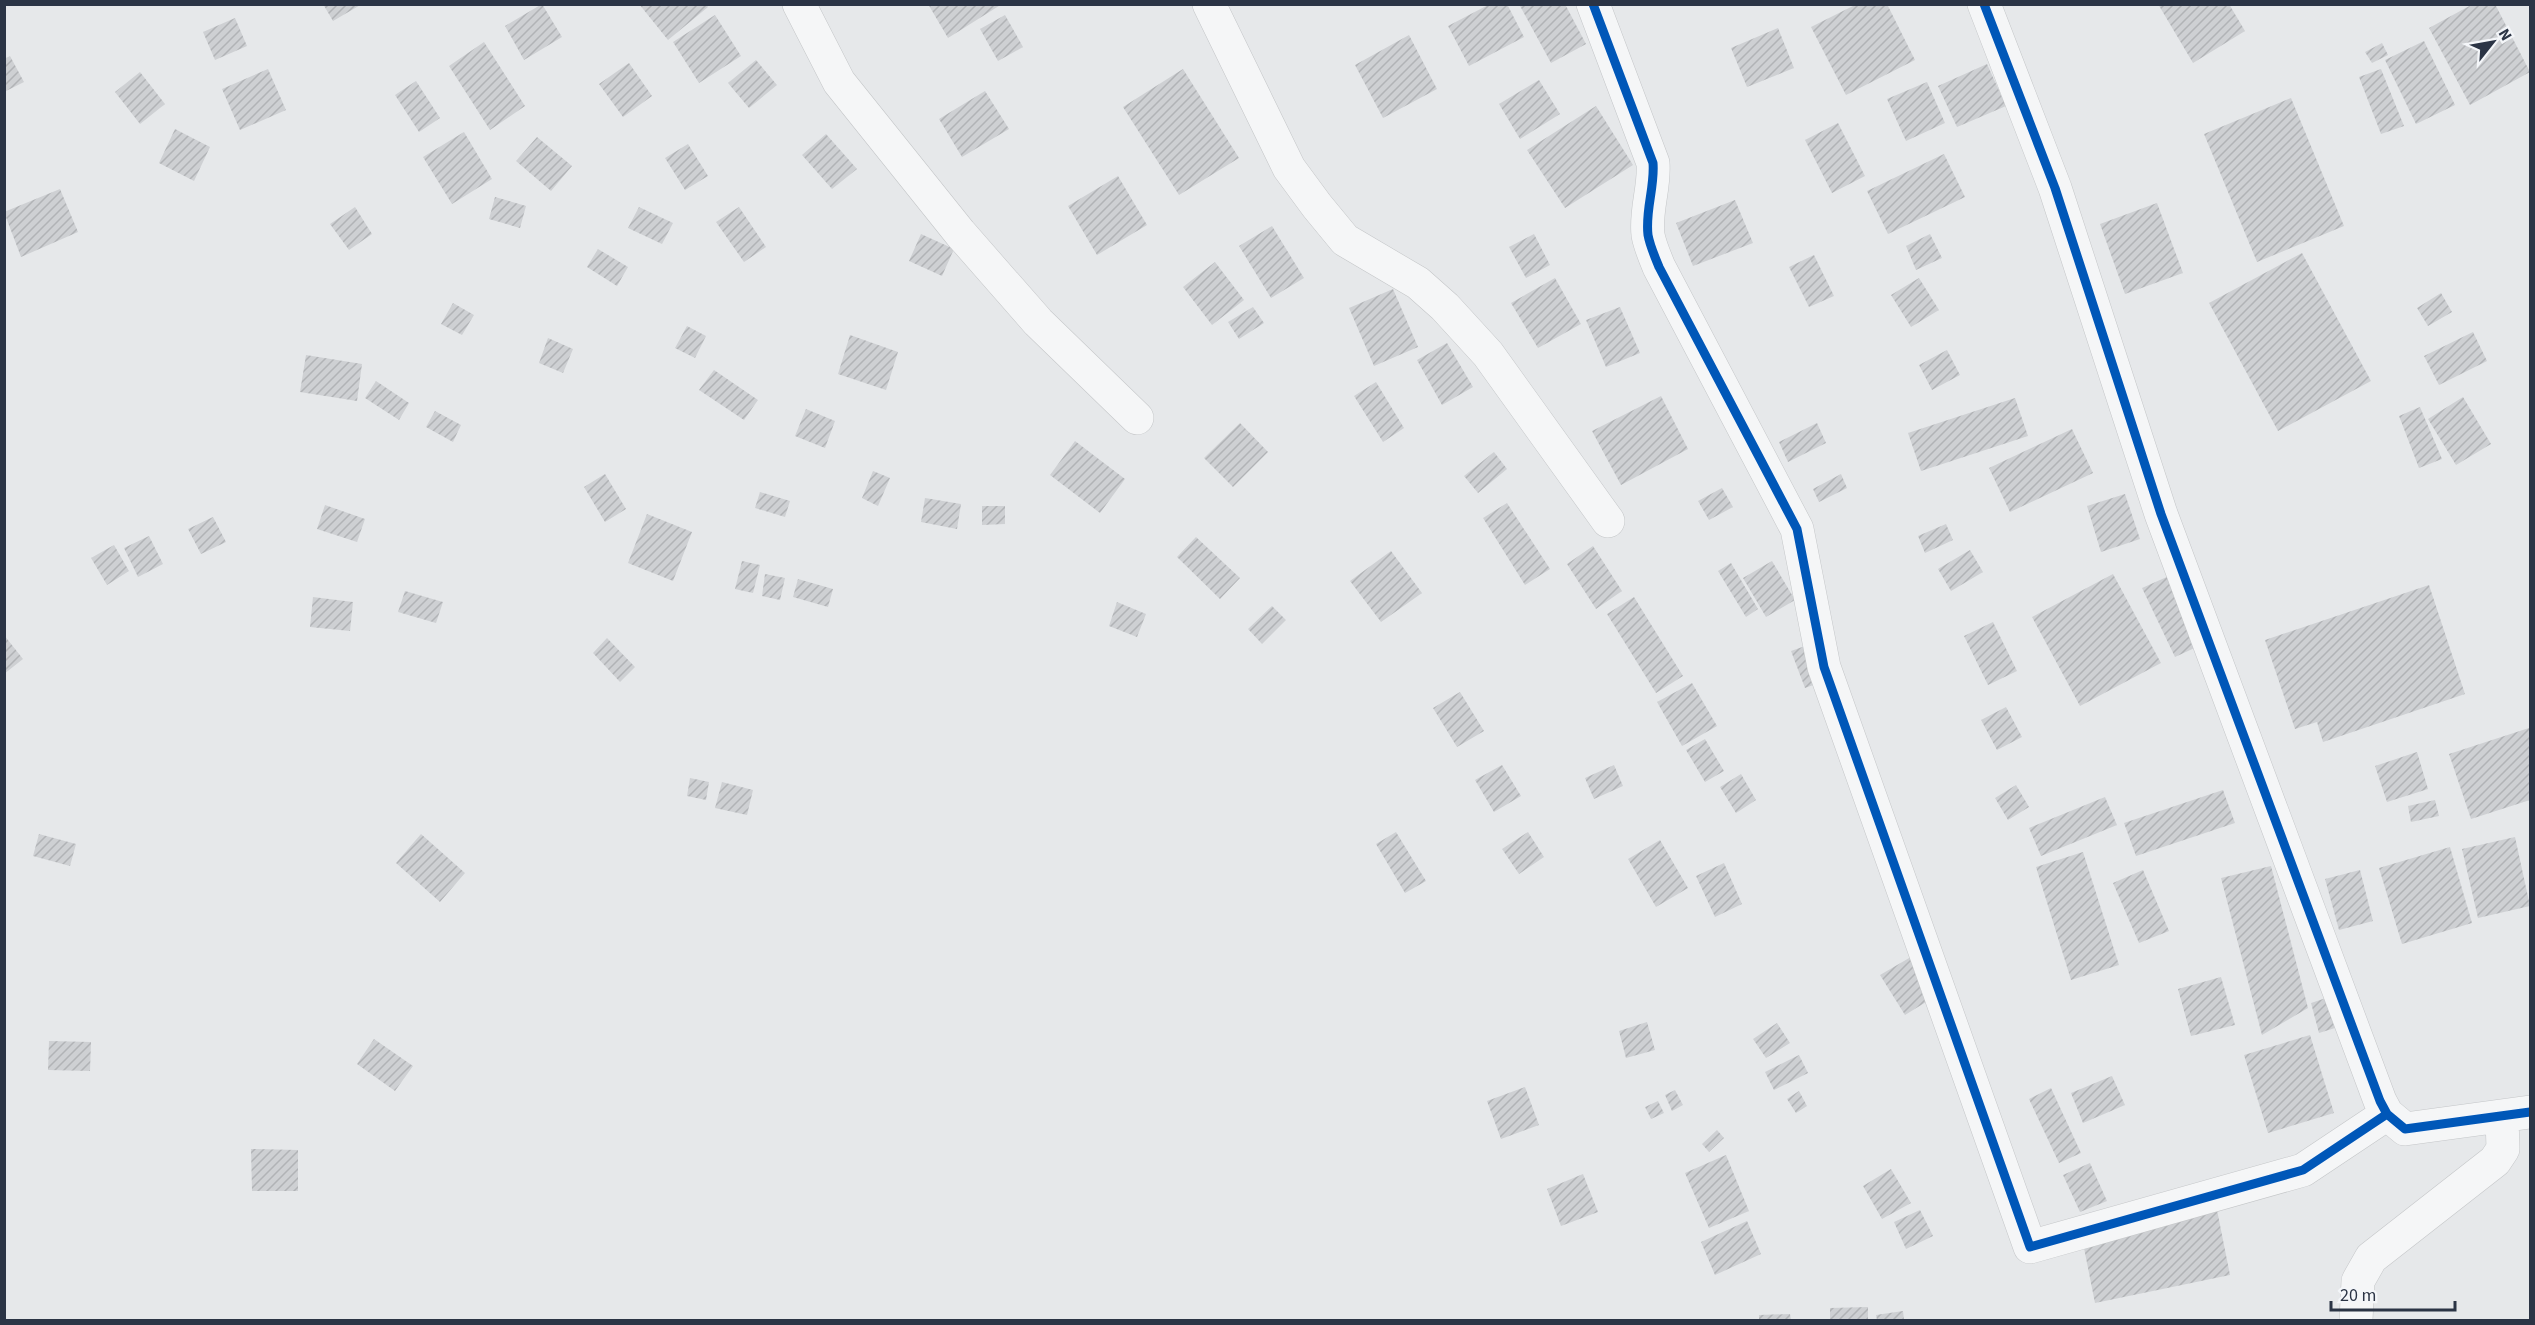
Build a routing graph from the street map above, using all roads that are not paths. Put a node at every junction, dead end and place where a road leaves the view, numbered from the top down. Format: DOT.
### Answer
graph roads {
  1 [pos="799,4"];
  2 [pos="1209,4"];
  3 [pos="1593,4"];
  4 [pos="1984,4"];
  5 [pos="1137,417"];
  6 [pos="1608,521"];
  7 [pos="2387,1113"];
  8 [pos="2522,1115"];
  9 [pos="2356,1320"];
  1 -- 5 [label="street"];
  2 -- 6 [label="street"];
  3 -- 7 [label="street"];
  4 -- 7 [label="street"];
  7 -- 8 [label="street"];
  8 -- 9 [label="street"];
}
